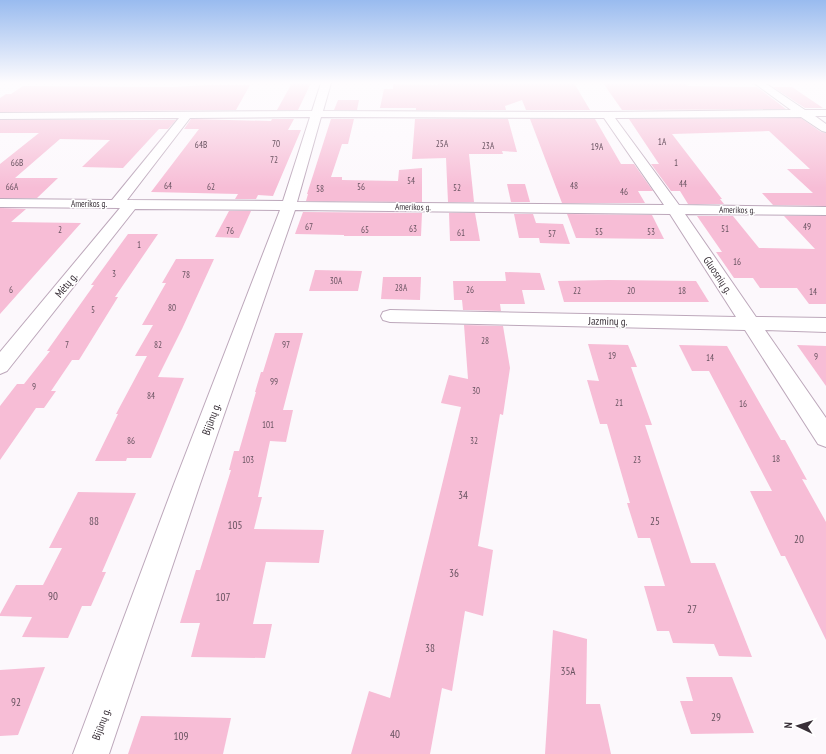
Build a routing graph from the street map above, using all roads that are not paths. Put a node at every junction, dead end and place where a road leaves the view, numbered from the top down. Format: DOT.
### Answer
graph roads {
  1 [pos="185,118"];
  2 [pos="316,118"];
  3 [pos="609,118"];
  4 [pos="810,118"];
  5 [pos="826,129"];
  6 [pos="0,203"];
  7 [pos="124,204"];
  8 [pos="289,206"];
  9 [pos="675,210"];
  10 [pos="826,211"];
  11 [pos="390,316"];
  12 [pos="751,324"];
  13 [pos="826,325"];
  14 [pos="0,366"];
  15 [pos="826,437"];
  16 [pos="91,754"];
  1 -- 7 [label="street, Mėtų g."];
  2 -- 8 [label="street, Bijūnų g."];
  3 -- 9 [label="street, Gluosnių g."];
  4 -- 5 [label="street"];
  6 -- 7 [label="street, Amerikos g."];
  7 -- 8 [label="street, Amerikos g."];
  7 -- 14 [label="street, Mėtų g."];
  8 -- 9 [label="street, Amerikos g."];
  8 -- 16 [label="street, Bijūnų g."];
  9 -- 10 [label="street, Amerikos g."];
  9 -- 12 [label="street, Gluosnių g."];
  11 -- 12 [label="street, Jazminų g."];
  12 -- 13 [label="street, Jazminų g."];
  12 -- 15 [label="street, Gluosnių g."];
}
